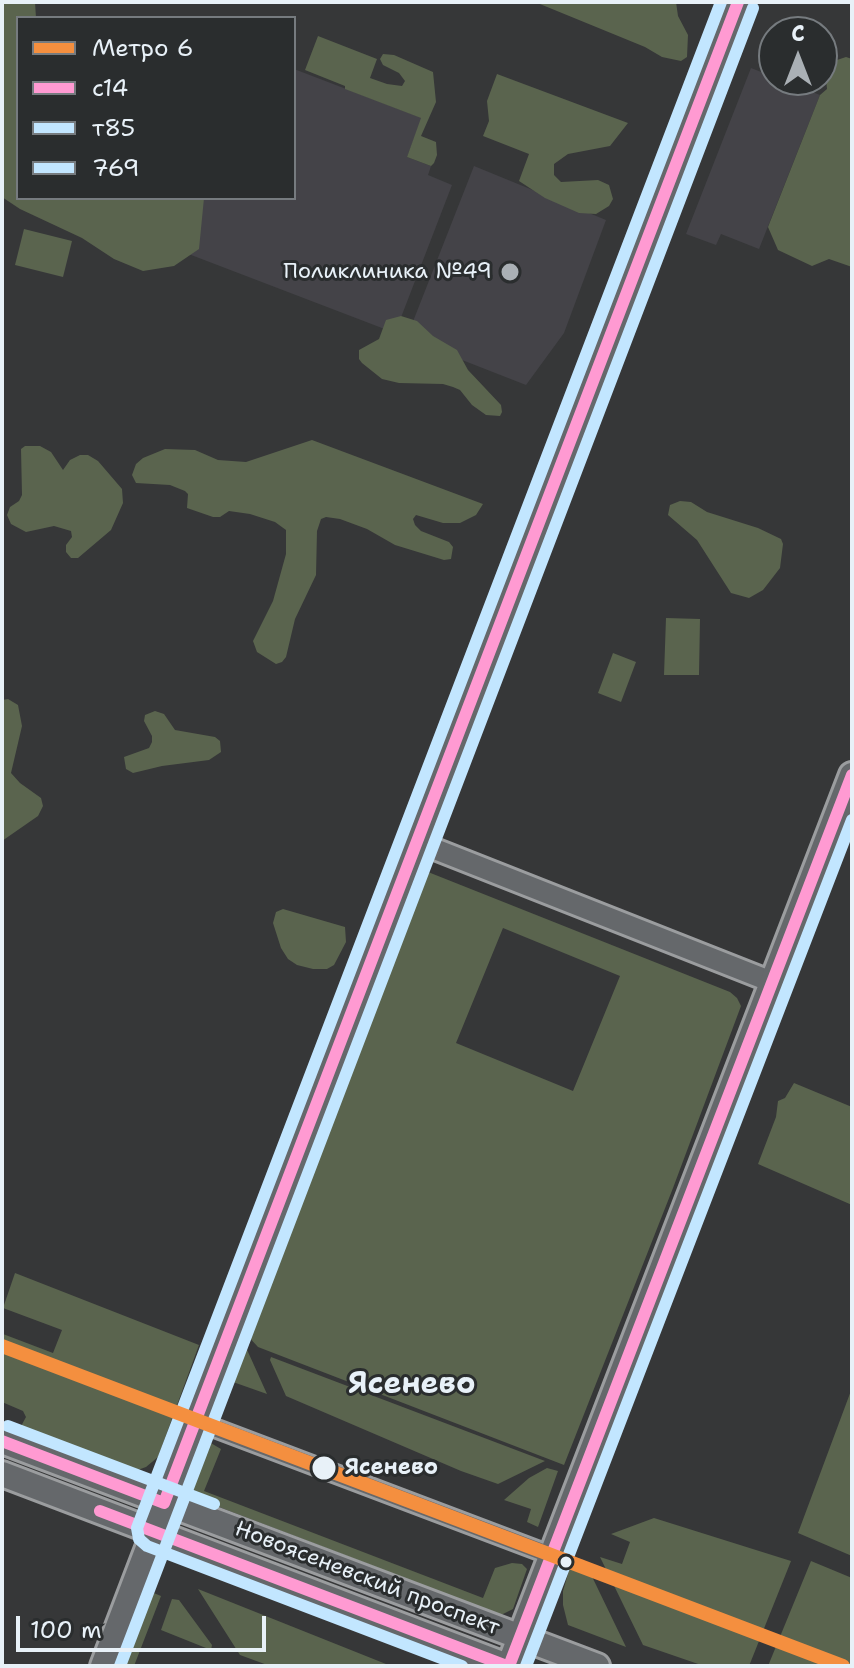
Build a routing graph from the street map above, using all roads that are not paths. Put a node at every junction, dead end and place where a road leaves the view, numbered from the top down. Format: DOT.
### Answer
graph roads {
  1 [pos="738,2"];
  2 [pos="852,775"];
  3 [pos="417,842"];
  4 [pos="772,982"];
  5 [pos="196,1421"];
  6 [pos="2,1441"];
  7 [pos="2,1474"];
  8 [pos="164,1503"];
  9 [pos="153,1531"];
  10 [pos="550,1555"];
  11 [pos="520,1637"];
  12 [pos="103,1666"];
  13 [pos="508,1666"];
  14 [pos="597,1666"];
  1 -- 3 [label="main road"];
  2 -- 4 [label="main road"];
  3 -- 4 [label="street"];
  3 -- 5 [label="main road"];
  4 -- 10 [label="main road"];
  5 -- 8 [label="main road"];
  5 -- 10 [label="street"];
  6 -- 8 [label="main road, Новоясеневский проспект"];
  7 -- 9 [label="main road, Новоясеневский проспект"];
  8 -- 9 [label="main road"];
  8 -- 11 [label="main road, Новоясеневский проспект"];
  9 -- 12 [label="main road"];
  9 -- 13 [label="main road, Новоясеневский проспект"];
  10 -- 11 [label="main road"];
  11 -- 13 [label="main road"];
  11 -- 14 [label="main road, Новоясеневский проспект"];
}
